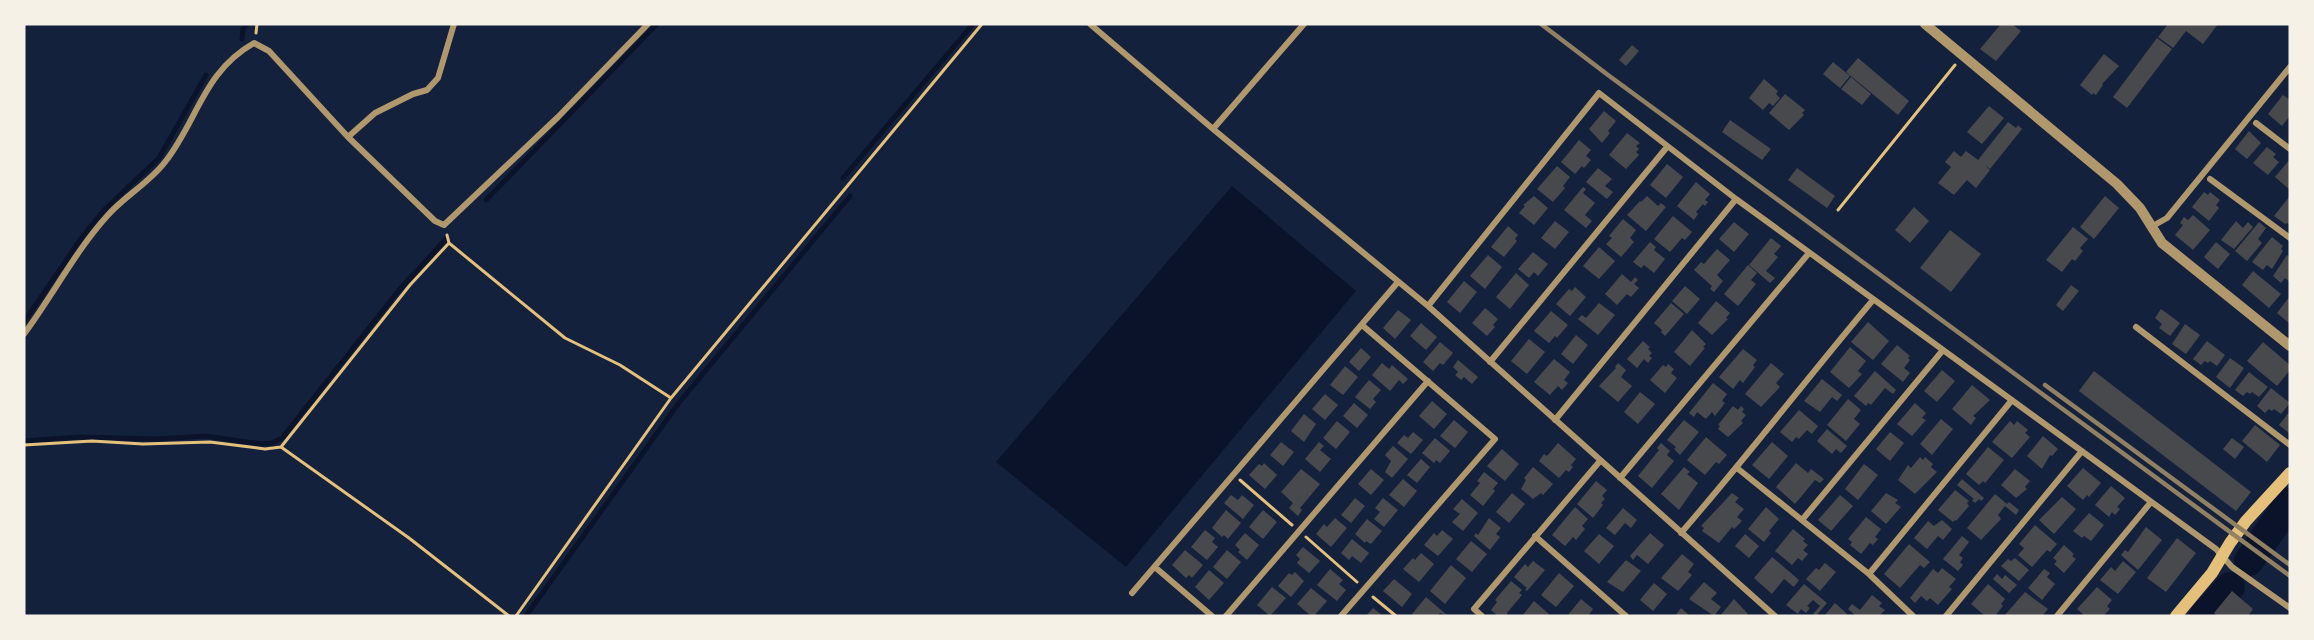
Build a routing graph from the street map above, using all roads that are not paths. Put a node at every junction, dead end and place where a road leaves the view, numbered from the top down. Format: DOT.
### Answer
graph roads {
  1 [pos="454,24"];
  2 [pos="648,24"];
  3 [pos="1090,24"];
  4 [pos="1304,24"];
  5 [pos="1925,24"];
  6 [pos="2290,67"];
  7 [pos="2256,123"];
  8 [pos="1213,129"];
  9 [pos="348,137"];
  10 [pos="1667,147"];
  11 [pos="2290,149"];
  12 [pos="2210,179"];
  13 [pos="1736,199"];
  14 [pos="2151,228"];
  15 [pos="2290,238"];
  16 [pos="1809,253"];
  17 [pos="1398,282"];
  18 [pos="1873,300"];
  19 [pos="1428,306"];
  20 [pos="1362,324"];
  21 [pos="2136,327"];
  22 [pos="24,334"];
  23 [pos="2290,346"];
  24 [pos="1943,350"];
  25 [pos="1490,362"];
  26 [pos="1428,381"];
  27 [pos="2013,400"];
  28 [pos="1555,420"];
  29 [pos="2290,445"];
  30 [pos="2082,451"];
  31 [pos="1600,461"];
  32 [pos="1737,468"];
  33 [pos="2290,473"];
  34 [pos="1620,478"];
  35 [pos="2151,502"];
  36 [pos="1802,520"];
  37 [pos="1681,532"];
  38 [pos="1535,536"];
  39 [pos="2222,556"];
  40 [pos="1156,568"];
  41 [pos="1869,574"];
  42 [pos="1132,593"];
  43 [pos="2290,608"];
  44 [pos="1212,616"];
  45 [pos="1226,616"];
  46 [pos="1341,616"];
  47 [pos="1482,616"];
  48 [pos="1626,616"];
  49 [pos="1775,616"];
  50 [pos="1913,616"];
  51 [pos="1946,616"];
  52 [pos="2057,616"];
  53 [pos="2176,616"];
  1 -- 9 [label="street"];
  2 -- 9 [label="street"];
  3 -- 8 [label="street"];
  4 -- 8 [label="street"];
  5 -- 14 [label="street"];
  6 -- 14 [label="street"];
  7 -- 11 [label="street"];
  8 -- 17 [label="street"];
  9 -- 22 [label="street"];
  10 -- 13 [label="street"];
  10 -- 19 [label="street"];
  10 -- 25 [label="street"];
  12 -- 15 [label="street"];
  13 -- 16 [label="street"];
  13 -- 28 [label="street"];
  14 -- 23 [label="street"];
  16 -- 18 [label="street"];
  16 -- 34 [label="street"];
  17 -- 19 [label="street"];
  17 -- 20 [label="street"];
  18 -- 24 [label="street"];
  18 -- 32 [label="street"];
  19 -- 25 [label="street"];
  20 -- 26 [label="street"];
  20 -- 40 [label="street"];
  21 -- 29 [label="street"];
  24 -- 27 [label="street"];
  24 -- 36 [label="street"];
  25 -- 28 [label="street"];
  26 -- 45 [label="street"];
  26 -- 46 [label="street"];
  27 -- 30 [label="street"];
  27 -- 41 [label="street"];
  28 -- 31 [label="street"];
  30 -- 35 [label="street"];
  30 -- 51 [label="street"];
  31 -- 34 [label="street"];
  31 -- 38 [label="street"];
  32 -- 36 [label="street"];
  32 -- 37 [label="street"];
  33 -- 39 [label="main road"];
  34 -- 37 [label="street"];
  35 -- 39 [label="street"];
  35 -- 52 [label="street"];
  36 -- 41 [label="street"];
  37 -- 49 [label="street"];
  38 -- 47 [label="street"];
  38 -- 48 [label="street"];
  39 -- 43 [label="street"];
  39 -- 53 [label="main road"];
  40 -- 42 [label="street"];
  40 -- 44 [label="street"];
  41 -- 50 [label="street"];
}
